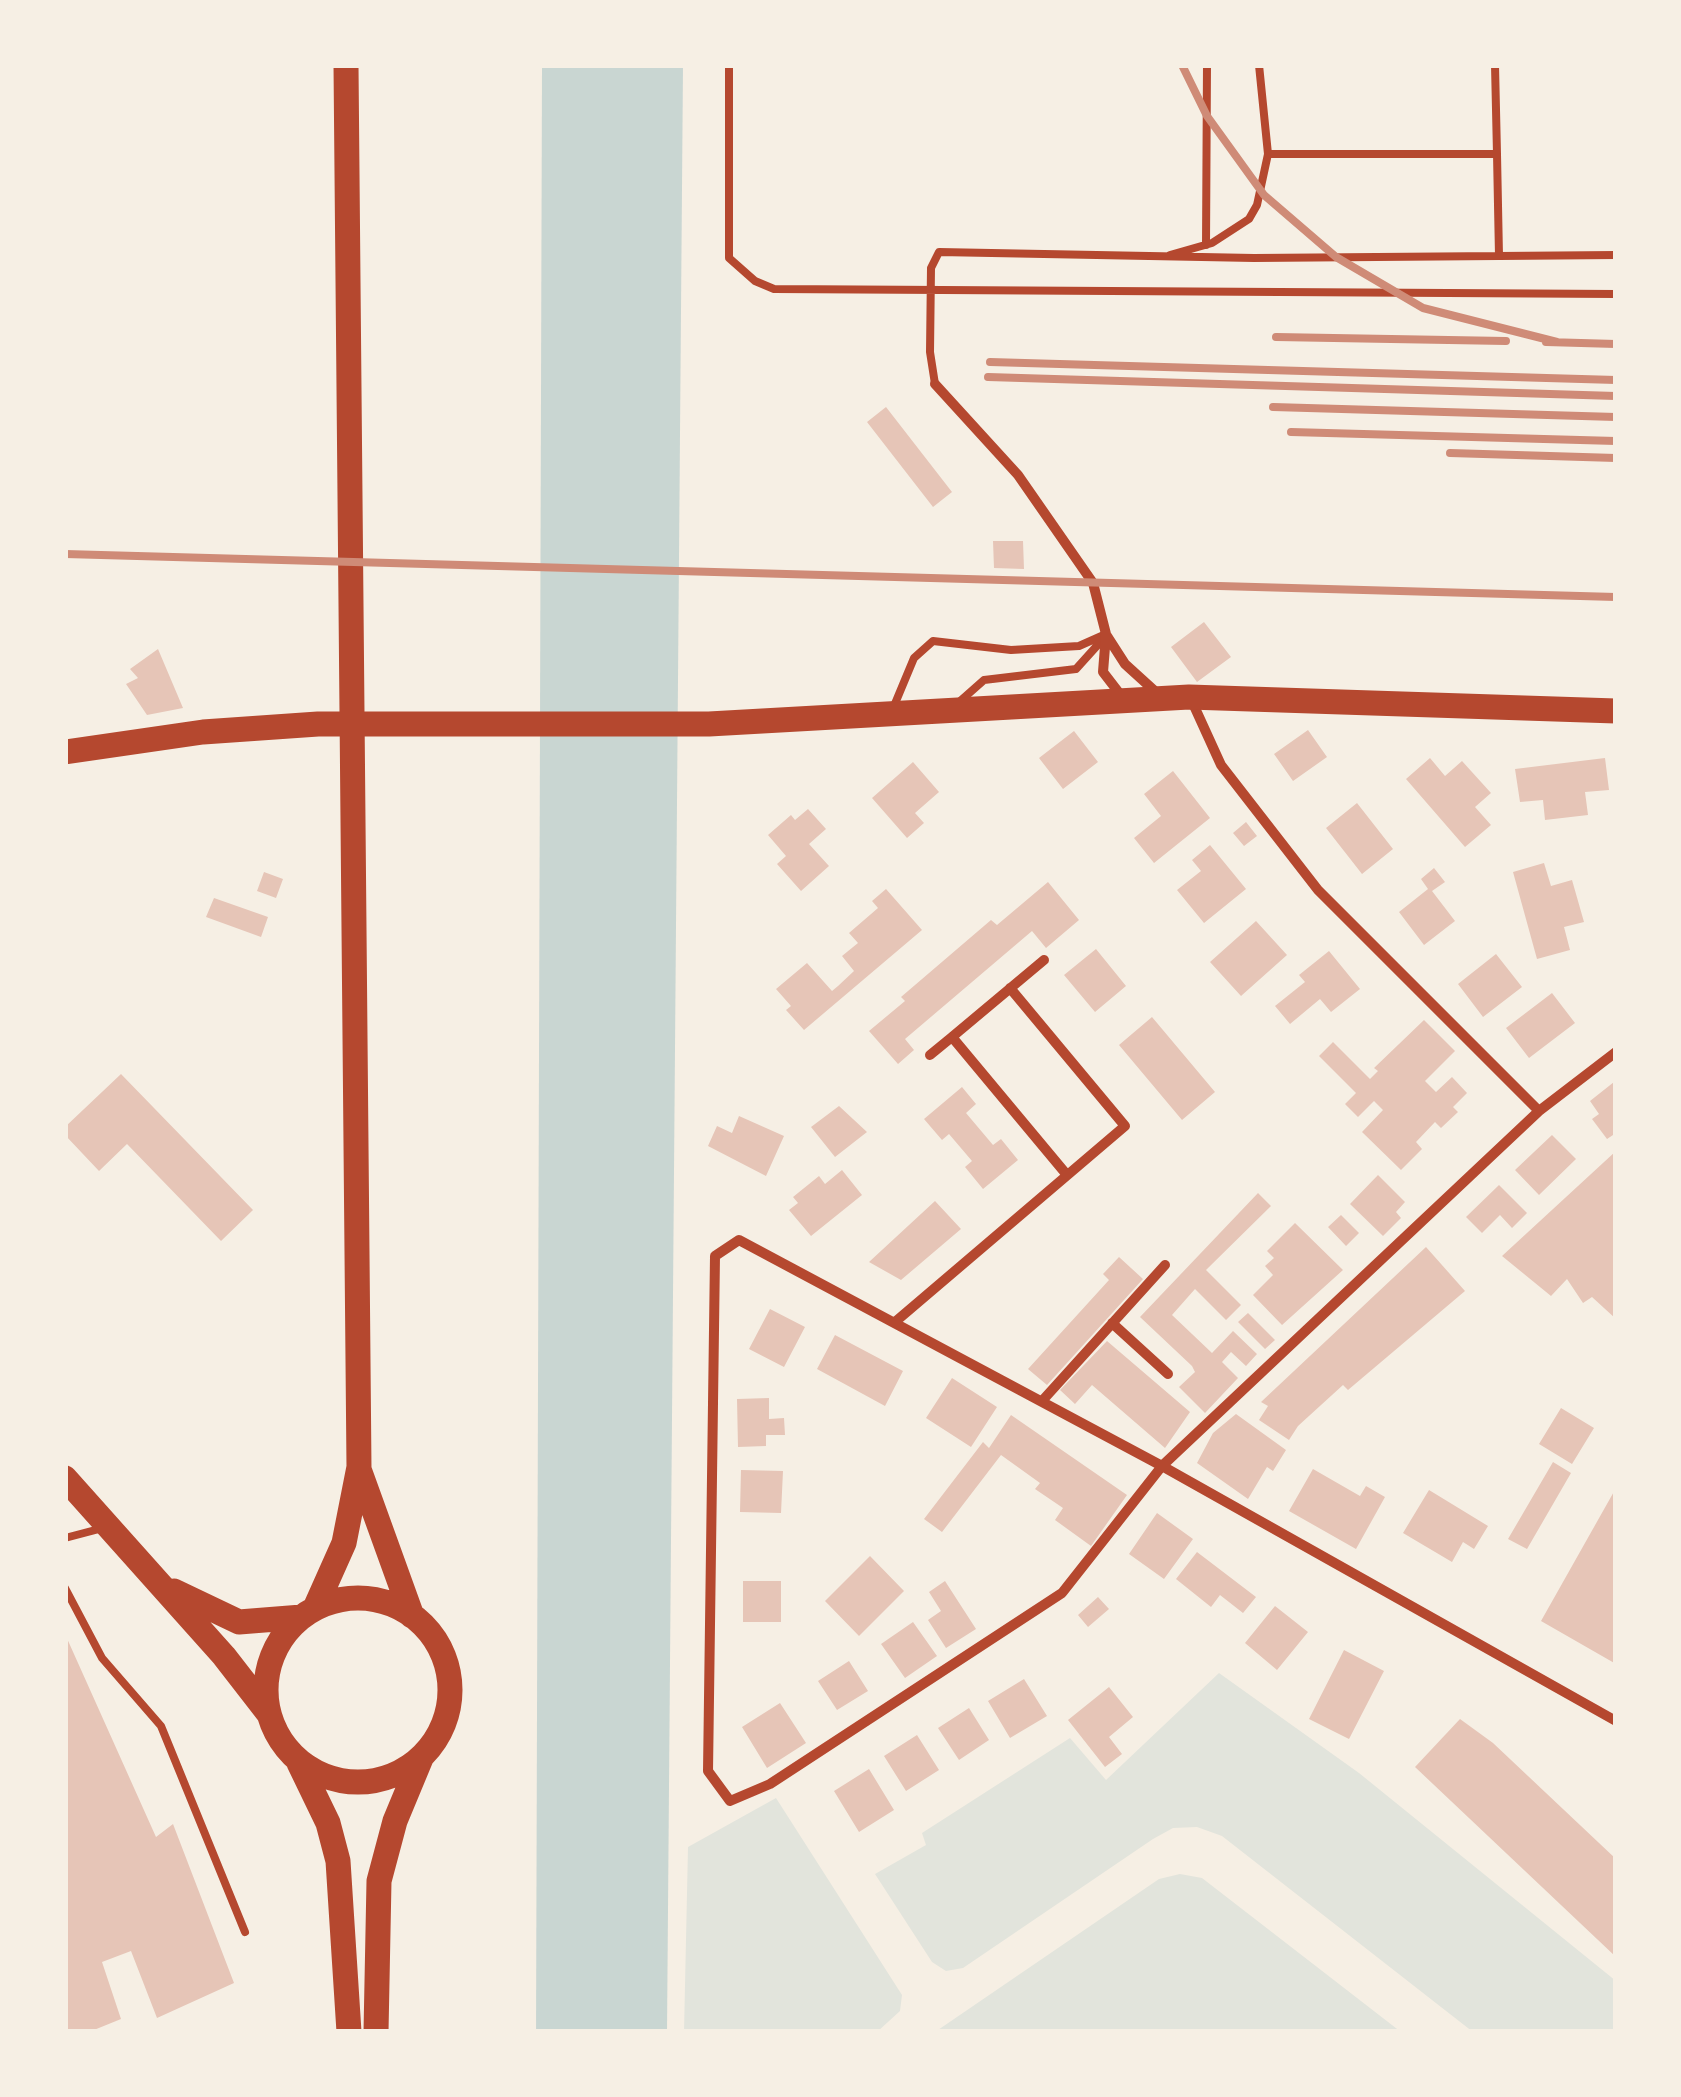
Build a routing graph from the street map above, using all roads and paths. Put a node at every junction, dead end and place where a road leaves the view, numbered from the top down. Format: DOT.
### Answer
graph roads {
  1 [pos="346,65"];
  2 [pos="729,65"];
  3 [pos="1207,65"];
  4 [pos="1258,65"];
  5 [pos="1495,65"];
  6 [pos="1268,154"];
  7 [pos="1497,154"];
  8 [pos="1206,246"];
  9 [pos="1170,255"];
  10 [pos="1616,255"];
  11 [pos="1498,256"];
  12 [pos="931,292"];
  13 [pos="1616,294"];
  14 [pos="935,384"];
  15 [pos="1106,634"];
  16 [pos="1189,696"];
  17 [pos="1163,697"];
  18 [pos="1124,699"];
  19 [pos="952,708"];
  20 [pos="888,712"];
  21 [pos="1616,712"];
  22 [pos="65,752"];
  23 [pos="1044,960"];
  24 [pos="1010,988"];
  25 [pos="952,1037"];
  26 [pos="1616,1052"];
  27 [pos="930,1055"];
  28 [pos="1539,1110"];
  29 [pos="1067,1175"];
  30 [pos="1164,1264"];
  31 [pos="895,1322"];
  32 [pos="1112,1322"];
  33 [pos="1168,1374"];
  34 [pos="1042,1401"];
  35 [pos="1162,1466"];
  36 [pos="359,1467"];
  37 [pos="65,1478"];
  38 [pos="107,1526"];
  39 [pos="65,1538"];
  40 [pos="151,1578"];
  41 [pos="65,1588"];
  42 [pos="308,1613"];
  43 [pos="412,1616"];
  44 [pos="269,1714"];
  45 [pos="1616,1721"];
  46 [pos="422,1756"];
  47 [pos="296,1758"];
  48 [pos="245,1932"];
  49 [pos="348,2032"];
  50 [pos="376,2032"];
  1 -- 36 [label="main road"];
  2 -- 12 [label="lane"];
  3 -- 8 [label="lane"];
  4 -- 6 [label="lane"];
  5 -- 7 [label="lane"];
  6 -- 7 [label="lane"];
  6 -- 8 [label="lane"];
  7 -- 11 [label="lane"];
  8 -- 9 [label="lane"];
  9 -- 11 [label="lane"];
  9 -- 12 [label="lane"];
  10 -- 11 [label="lane"];
  12 -- 13 [label="lane"];
  12 -- 14 [label="lane"];
  14 -- 15 [label="street"];
  15 -- 17 [label="street"];
  15 -- 18 [label="street"];
  15 -- 19 [label="lane"];
  15 -- 20 [label="lane"];
  16 -- 17 [label="main road"];
  16 -- 21 [label="main road"];
  16 -- 28 [label="street"];
  17 -- 18 [label="main road"];
  18 -- 19 [label="main road"];
  19 -- 20 [label="main road"];
  20 -- 22 [label="main road"];
  23 -- 24 [label="street"];
  24 -- 25 [label="street"];
  24 -- 29 [label="street"];
  25 -- 27 [label="street"];
  25 -- 29 [label="street"];
  26 -- 28 [label="street"];
  28 -- 35 [label="street"];
  29 -- 31 [label="street"];
  30 -- 32 [label="street"];
  31 -- 34 [label="street"];
  31 -- 35 [label="street"];
  32 -- 33 [label="street"];
  32 -- 34 [label="street"];
  34 -- 35 [label="street"];
  35 -- 45 [label="street"];
  36 -- 42 [label="main road"];
  36 -- 43 [label="main road"];
  37 -- 38 [label="main road"];
  38 -- 39 [label="lane"];
  38 -- 40 [label="main road"];
  40 -- 42 [label="main road"];
  40 -- 44 [label="main road"];
  41 -- 48 [label="lane"];
  42 -- 43 [label="main road"];
  42 -- 44 [label="main road"];
  43 -- 46 [label="main road"];
  44 -- 47 [label="main road"];
  46 -- 47 [label="main road"];
  46 -- 50 [label="main road"];
  47 -- 49 [label="main road"];
}
